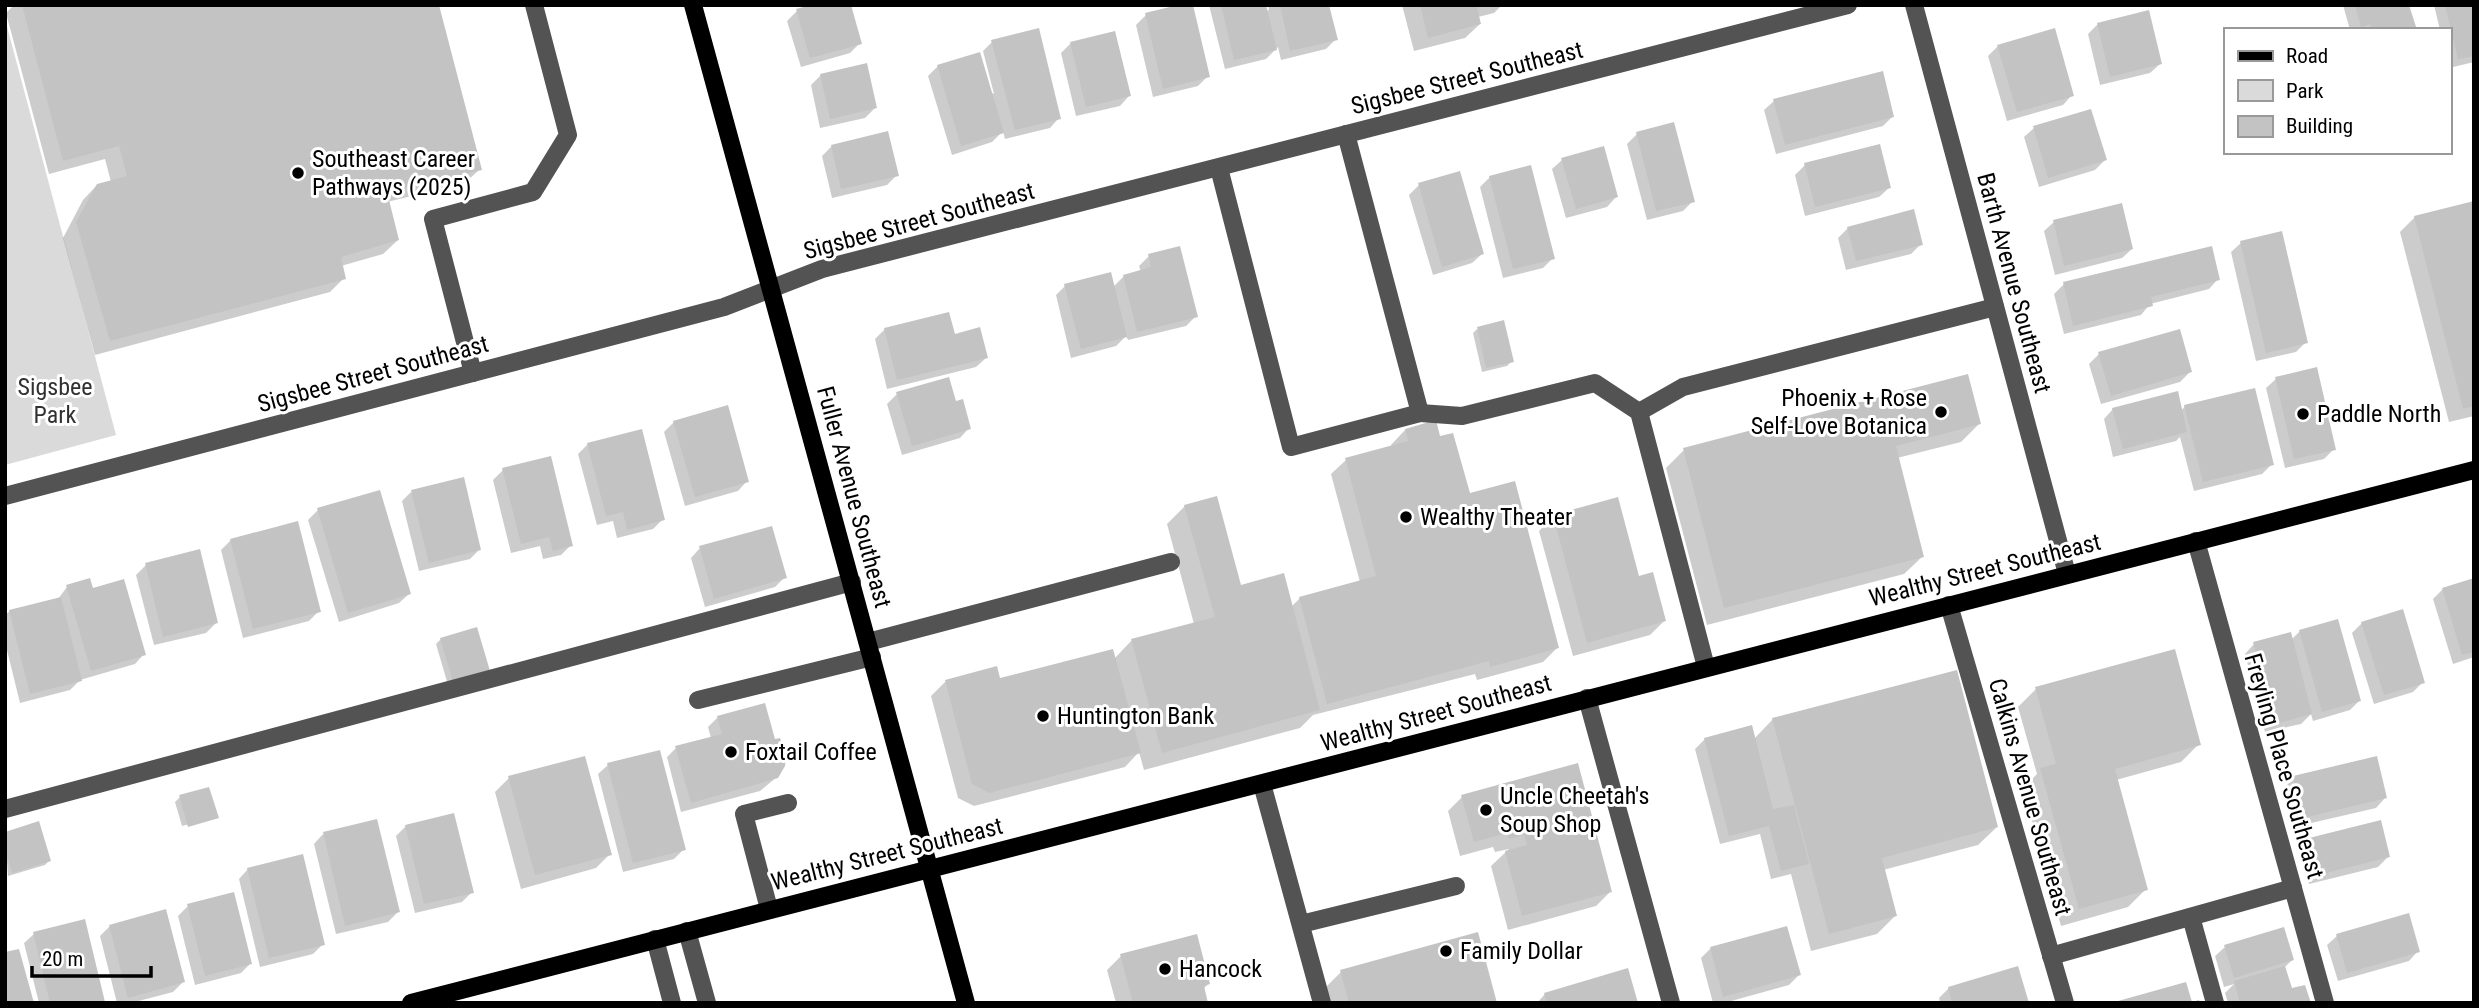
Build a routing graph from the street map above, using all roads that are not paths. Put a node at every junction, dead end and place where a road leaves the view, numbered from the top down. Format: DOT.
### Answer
graph roads {
  1 [pos="534,5"];
  2 [pos="693,5"];
  3 [pos="1848,5"];
  4 [pos="1914,5"];
  5 [pos="1346,134"];
  6 [pos="1219,168"];
  7 [pos="772,288"];
  8 [pos="1995,307"];
  9 [pos="473,373"];
  10 [pos="1639,412"];
  11 [pos="1420,413"];
  12 [pos="2474,470"];
  13 [pos="5,496"];
  14 [pos="2196,541"];
  15 [pos="1171,562"];
  16 [pos="2067,574"];
  17 [pos="852,582"];
  18 [pos="1950,605"];
  19 [pos="870,650"];
  20 [pos="1706,667"];
  21 [pos="1587,698"];
  22 [pos="698,700"];
  23 [pos="1262,784"];
  24 [pos="788,803"];
  25 [pos="5,809"];
  26 [pos="929,868"];
  27 [pos="1456,886"];
  28 [pos="2293,888"];
  29 [pos="769,909"];
  30 [pos="2191,917"];
  31 [pos="1301,924"];
  32 [pos="687,931"];
  33 [pos="655,939"];
  34 [pos="2051,956"];
  35 [pos="411,1003"];
  36 [pos="672,1003"];
  37 [pos="707,1003"];
  38 [pos="966,1003"];
  39 [pos="1322,1003"];
  40 [pos="1671,1003"];
  41 [pos="2065,1003"];
  42 [pos="2216,1003"];
  43 [pos="2325,1003"];
  1 -- 9 [label="street"];
  2 -- 7 [label="main road, Fuller Avenue Southeast"];
  3 -- 5 [label="street, Sigsbee Street Southeast"];
  4 -- 8 [label="street, Barth Avenue Southeast"];
  5 -- 6 [label="street, Sigsbee Street Southeast"];
  5 -- 11 [label="street"];
  6 -- 7 [label="street, Sigsbee Street Southeast"];
  6 -- 11 [label="street"];
  7 -- 9 [label="street, Sigsbee Street Southeast"];
  7 -- 17 [label="main road, Fuller Avenue Southeast"];
  8 -- 10 [label="street"];
  8 -- 16 [label="street, Barth Avenue Southeast"];
  9 -- 13 [label="street, Sigsbee Street Southeast"];
  10 -- 11 [label="street"];
  10 -- 20 [label="street"];
  12 -- 14 [label="main road, Wealthy Street Southeast"];
  14 -- 16 [label="main road, Wealthy Street Southeast"];
  14 -- 28 [label="street, Freyling Place Southeast"];
  15 -- 19 [label="street"];
  16 -- 18 [label="main road, Wealthy Street Southeast"];
  17 -- 19 [label="main road, Fuller Avenue Southeast"];
  17 -- 25 [label="street"];
  18 -- 20 [label="main road, Wealthy Street Southeast"];
  18 -- 34 [label="street, Calkins Avenue Southeast"];
  19 -- 22 [label="street"];
  19 -- 26 [label="main road, Fuller Avenue Southeast"];
  20 -- 21 [label="main road, Wealthy Street Southeast"];
  21 -- 23 [label="main road, Wealthy Street Southeast"];
  21 -- 40 [label="street"];
  23 -- 26 [label="main road, Wealthy Street Southeast"];
  23 -- 31 [label="street"];
  24 -- 29 [label="street"];
  26 -- 29 [label="main road, Wealthy Street Southeast"];
  26 -- 38 [label="main road, Fuller Avenue Southeast"];
  27 -- 31 [label="street"];
  28 -- 30 [label="street"];
  28 -- 43 [label="street, Freyling Place Southeast"];
  29 -- 32 [label="main road, Wealthy Street Southeast"];
  30 -- 34 [label="street"];
  30 -- 42 [label="street"];
  31 -- 39 [label="street"];
  32 -- 33 [label="main road, Wealthy Street Southeast"];
  32 -- 37 [label="street"];
  33 -- 35 [label="main road, Wealthy Street Southeast"];
  33 -- 36 [label="street"];
  34 -- 41 [label="street, Calkins Avenue Southeast"];
}
